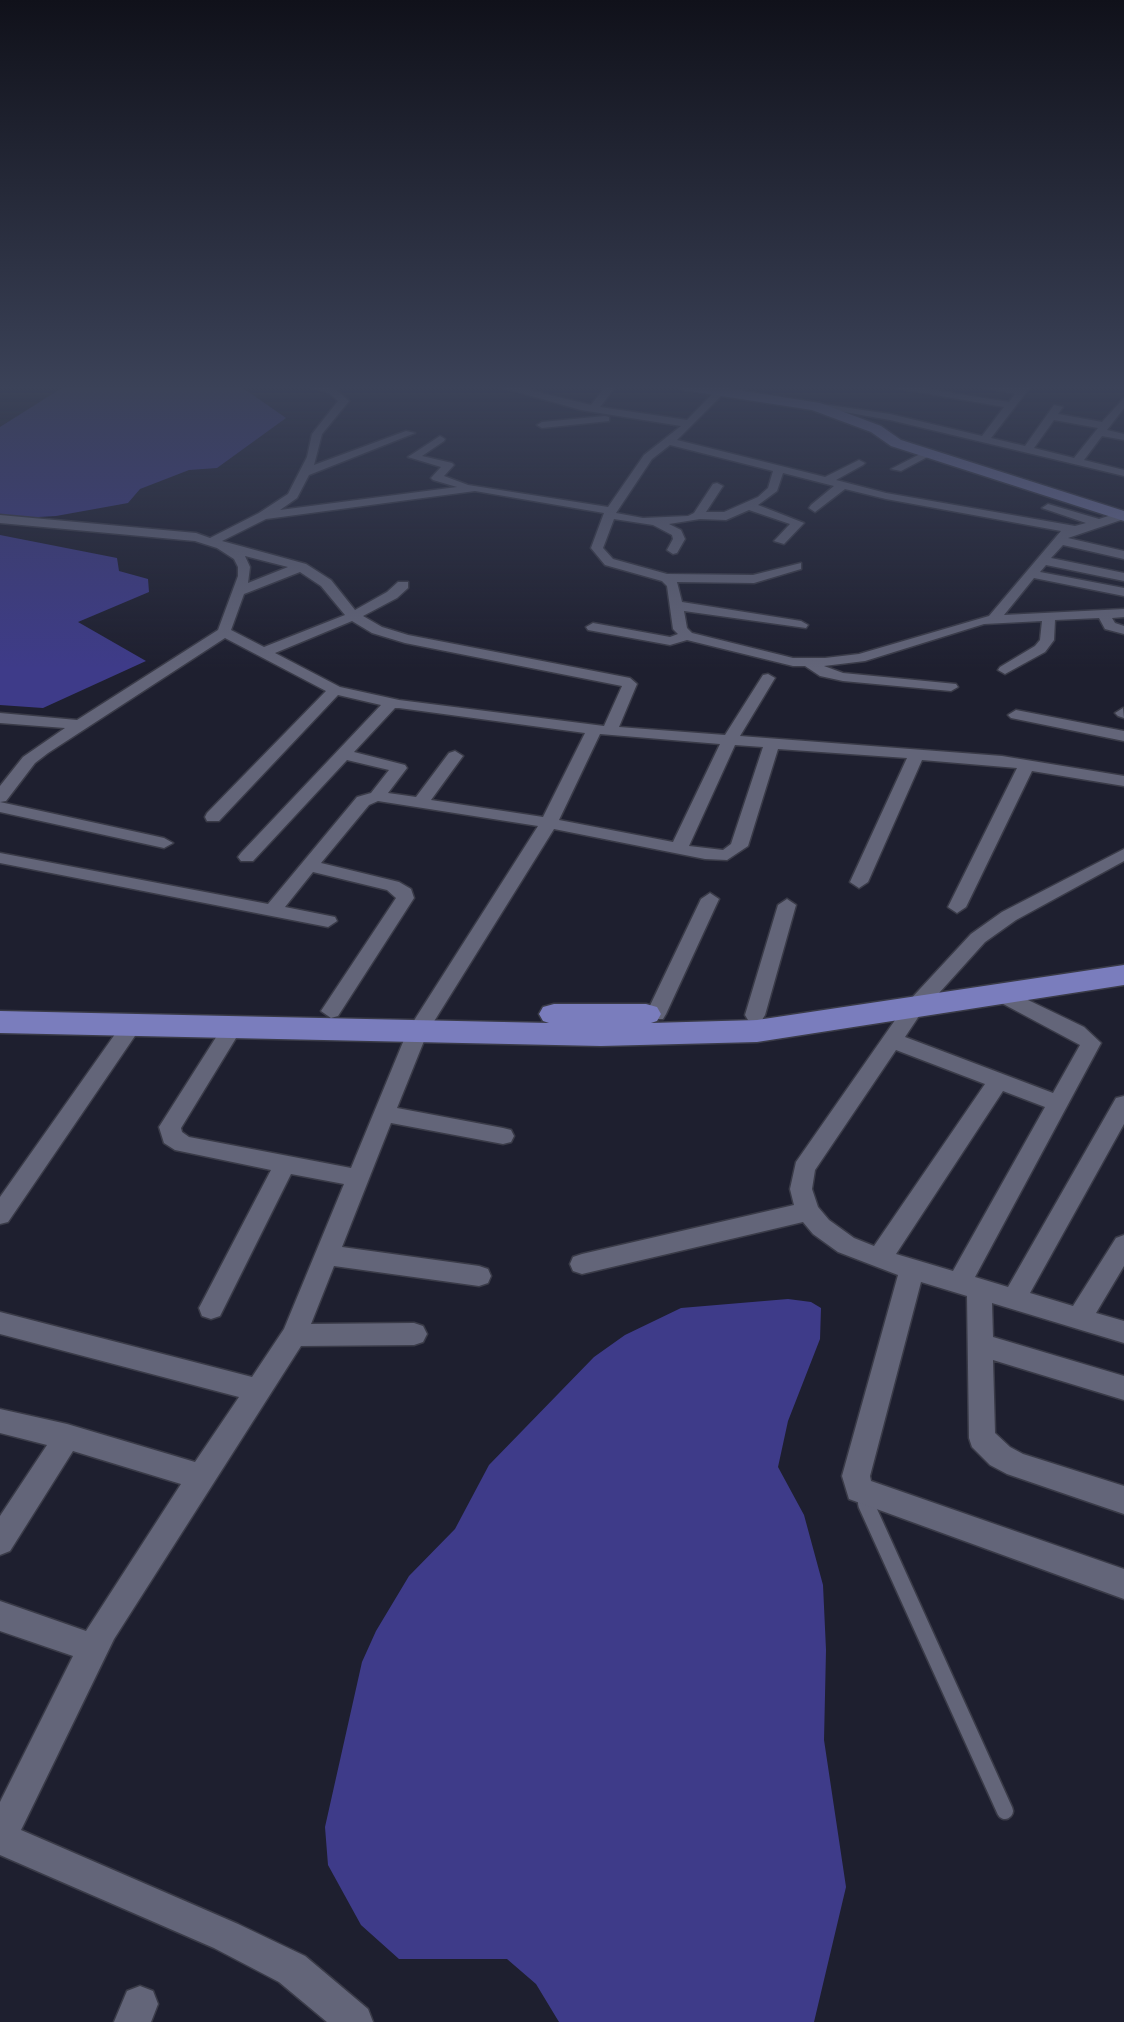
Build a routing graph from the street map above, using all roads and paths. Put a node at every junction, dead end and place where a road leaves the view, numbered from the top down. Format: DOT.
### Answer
graph roads {
  1 [pos="300,480"];
  2 [pos="442,480"];
  3 [pos="633,480"];
  4 [pos="775,480"];
  5 [pos="817,480"];
  6 [pos="827,480"];
  7 [pos="1011,480"];
  8 [pos="824,482"];
  9 [pos="717,486"];
  10 [pos="842,486"];
  11 [pos="475,488"];
  12 [pos="293,496"];
  13 [pos="354,504"];
  14 [pos="749,506"];
  15 [pos="815,508"];
  16 [pos="1048,508"];
  17 [pos="611,513"];
  18 [pos="698,515"];
  19 [pos="263,516"];
  20 [pos="1124,516"];
  21 [pos="0,519"];
  22 [pos="656,522"];
  23 [pos="42,523"];
  24 [pos="1100,523"];
  25 [pos="1076,530"];
  26 [pos="1124,530"];
  27 [pos="0,533"];
  28 [pos="1059,540"];
  29 [pos="780,541"];
  30 [pos="216,543"];
  31 [pos="673,550"];
  32 [pos="1124,555"];
  33 [pos="1042,560"];
  34 [pos="796,566"];
  35 [pos="301,567"];
  36 [pos="1031,574"];
  37 [pos="1124,577"];
  38 [pos="667,578"];
  39 [pos="403,585"];
  40 [pos="240,591"];
  41 [pos="1124,592"];
  42 [pos="674,605"];
  43 [pos="1103,613"];
  44 [pos="1124,613"];
  45 [pos="1049,615"];
  46 [pos="353,616"];
  47 [pos="993,619"];
  48 [pos="801,625"];
  49 [pos="593,627"];
  50 [pos="1124,630"];
  51 [pos="224,632"];
  52 [pos="687,636"];
  53 [pos="262,653"];
  54 [pos="809,663"];
  55 [pos="1005,670"];
  56 [pos="768,678"];
  57 [pos="951,687"];
  58 [pos="335,690"];
  59 [pos="392,702"];
  60 [pos="1016,715"];
  61 [pos="0,718"];
  62 [pos="79,725"];
  63 [pos="601,731"];
  64 [pos="1124,736"];
  65 [pos="729,742"];
  66 [pos="771,746"];
  67 [pos="343,754"];
  68 [pos="455,756"];
  69 [pos="916,756"];
  70 [pos="1026,766"];
  71 [pos="1124,781"];
  72 [pos="377,796"];
  73 [pos="0,797"];
  74 [pos="421,802"];
  75 [pos="0,807"];
  76 [pos="213,817"];
  77 [pos="549,823"];
  78 [pos="164,843"];
  79 [pos="679,849"];
  80 [pos="1123,855"];
  81 [pos="247,857"];
  82 [pos="0,858"];
  83 [pos="309,866"];
  84 [pos="859,882"];
  85 [pos="710,899"];
  86 [pos="787,905"];
  87 [pos="957,907"];
  88 [pos="273,910"];
  89 [pos="328,921"];
  90 [pos="1123,972"];
  91 [pos="1001,994"];
  92 [pos="921,1000"];
  93 [pos="0,1002"];
  94 [pos="331,1011"];
  95 [pos="656,1014"];
  96 [pos="755,1015"];
  97 [pos="0,1022"];
  98 [pos="423,1022"];
  99 [pos="132,1025"];
  100 [pos="234,1025"];
  101 [pos="892,1040"];
  102 [pos="998,1081"];
  103 [pos="1059,1104"];
  104 [pos="1122,1113"];
  105 [pos="384,1114"];
  106 [pos="503,1136"];
  107 [pos="285,1164"];
  108 [pos="358,1178"];
  109 [pos="808,1211"];
  110 [pos="0,1215"];
  111 [pos="1124,1245"];
  112 [pos="327,1255"];
  113 [pos="879,1259"];
  114 [pos="582,1264"];
  115 [pos="912,1268"];
  116 [pos="479,1276"];
  117 [pos="969,1284"];
  118 [pos="1015,1298"];
  119 [pos="211,1308"];
  120 [pos="1079,1318"];
  121 [pos="0,1323"];
  122 [pos="1124,1332"];
  123 [pos="414,1334"];
  124 [pos="294,1335"];
  125 [pos="978,1344"];
  126 [pos="1124,1388"];
  127 [pos="258,1390"];
  128 [pos="0,1421"];
  129 [pos="67,1437"];
  130 [pos="201,1477"];
  131 [pos="859,1490"];
  132 [pos="1124,1500"];
  133 [pos="0,1541"];
  134 [pos="1124,1584"];
  135 [pos="0,1616"];
  136 [pos="92,1648"];
  137 [pos="1005,1811"];
  138 [pos="0,1838"];
  139 [pos="355,2022"];
  1 -- 12 [label="street"];
  2 -- 11 [label="street"];
  3 -- 17 [label="street"];
  4 -- 14 [label="street"];
  5 -- 8 [label="street"];
  6 -- 8 [label="street"];
  7 -- 20 [label="street"];
  8 -- 10 [label="street"];
  9 -- 18 [label="street"];
  10 -- 15 [label="street"];
  10 -- 25 [label="street"];
  11 -- 13 [label="street"];
  11 -- 17 [label="street"];
  12 -- 13 [label="street"];
  12 -- 19 [label="street"];
  13 -- 19 [label="street"];
  14 -- 18 [label="street"];
  14 -- 29 [label="street"];
  16 -- 24 [label="street"];
  17 -- 22 [label="street"];
  17 -- 38 [label="street"];
  18 -- 22 [label="street"];
  19 -- 30 [label="street"];
  20 -- 24 [label="street"];
  21 -- 23 [label="street"];
  22 -- 31 [label="street"];
  23 -- 27 [label="street"];
  23 -- 30 [label="street"];
  24 -- 25 [label="street"];
  24 -- 26 [label="street"];
  25 -- 28 [label="street"];
  28 -- 32 [label="street"];
  28 -- 33 [label="street"];
  30 -- 35 [label="street"];
  30 -- 40 [label="street"];
  33 -- 36 [label="street"];
  33 -- 37 [label="street"];
  34 -- 38 [label="street"];
  35 -- 40 [label="street"];
  35 -- 46 [label="street"];
  36 -- 41 [label="street"];
  36 -- 47 [label="street"];
  38 -- 42 [label="street"];
  39 -- 46 [label="street"];
  40 -- 51 [label="street"];
  42 -- 48 [label="street"];
  42 -- 52 [label="street"];
  43 -- 44 [label="street"];
  43 -- 45 [label="street"];
  43 -- 50 [label="street"];
  45 -- 47 [label="street"];
  45 -- 55 [label="street"];
  46 -- 53 [label="street"];
  46 -- 63 [label="street"];
  47 -- 54 [label="street"];
  49 -- 52 [label="street"];
  51 -- 53 [label="street"];
  51 -- 62 [label="street"];
  52 -- 54 [label="street"];
  53 -- 58 [label="street"];
  54 -- 57 [label="street"];
  56 -- 65 [label="street"];
  58 -- 59 [label="street"];
  58 -- 76 [label="street"];
  59 -- 63 [label="street"];
  59 -- 67 [label="street"];
  60 -- 64 [label="street"];
  61 -- 62 [label="street"];
  62 -- 73 [label="street"];
  63 -- 65 [label="street"];
  63 -- 77 [label="street"];
  65 -- 66 [label="street"];
  65 -- 79 [label="street"];
  66 -- 69 [label="street"];
  66 -- 79 [label="street"];
  67 -- 72 [label="street"];
  67 -- 81 [label="street"];
  68 -- 74 [label="street"];
  69 -- 70 [label="street"];
  69 -- 84 [label="street"];
  70 -- 71 [label="street"];
  70 -- 87 [label="street"];
  72 -- 74 [label="street"];
  72 -- 83 [label="street"];
  74 -- 77 [label="street"];
  75 -- 78 [label="street"];
  77 -- 79 [label="street"];
  77 -- 98 [label="street"];
  80 -- 92 [label="street"];
  82 -- 88 [label="street"];
  83 -- 88 [label="street"];
  83 -- 94 [label="street"];
  85 -- 95 [label="street"];
  86 -- 96 [label="street"];
  88 -- 89 [label="street"];
  90 -- 91 [label="main road"];
  90 -- 92 [label="main road"];
  91 -- 92 [label="main road"];
  91 -- 103 [label="street"];
  92 -- 96 [label="main road"];
  92 -- 98 [label="main road"];
  92 -- 101 [label="street"];
  93 -- 94 [label="main road"];
  94 -- 98 [label="main road"];
  95 -- 96 [label="main road"];
  95 -- 98 [label="main road"];
  97 -- 99 [label="main road"];
  98 -- 100 [label="main road"];
  98 -- 105 [label="street"];
  99 -- 100 [label="main road"];
  99 -- 110 [label="street"];
  100 -- 107 [label="street"];
  101 -- 102 [label="street"];
  101 -- 109 [label="street"];
  102 -- 103 [label="street"];
  102 -- 113 [label="street"];
  103 -- 117 [label="street"];
  104 -- 118 [label="street"];
  105 -- 106 [label="street"];
  105 -- 108 [label="street"];
  107 -- 108 [label="street"];
  107 -- 119 [label="street"];
  108 -- 112 [label="street"];
  109 -- 113 [label="street"];
  109 -- 114 [label="street"];
  111 -- 120 [label="street"];
  112 -- 116 [label="street"];
  112 -- 124 [label="street"];
  113 -- 115 [label="street"];
  115 -- 117 [label="street"];
  115 -- 131 [label="street"];
  117 -- 118 [label="street"];
  117 -- 125 [label="street"];
  118 -- 120 [label="street"];
  120 -- 122 [label="street"];
  121 -- 127 [label="street"];
  123 -- 124 [label="street"];
  124 -- 127 [label="street"];
  125 -- 126 [label="street"];
  125 -- 132 [label="street"];
  127 -- 130 [label="street"];
  128 -- 129 [label="street"];
  129 -- 130 [label="street"];
  129 -- 133 [label="street"];
  130 -- 136 [label="street"];
  131 -- 134 [label="street"];
  131 -- 137 [label="lane"];
  135 -- 136 [label="street"];
  136 -- 138 [label="street"];
  138 -- 139 [label="street"];
}
